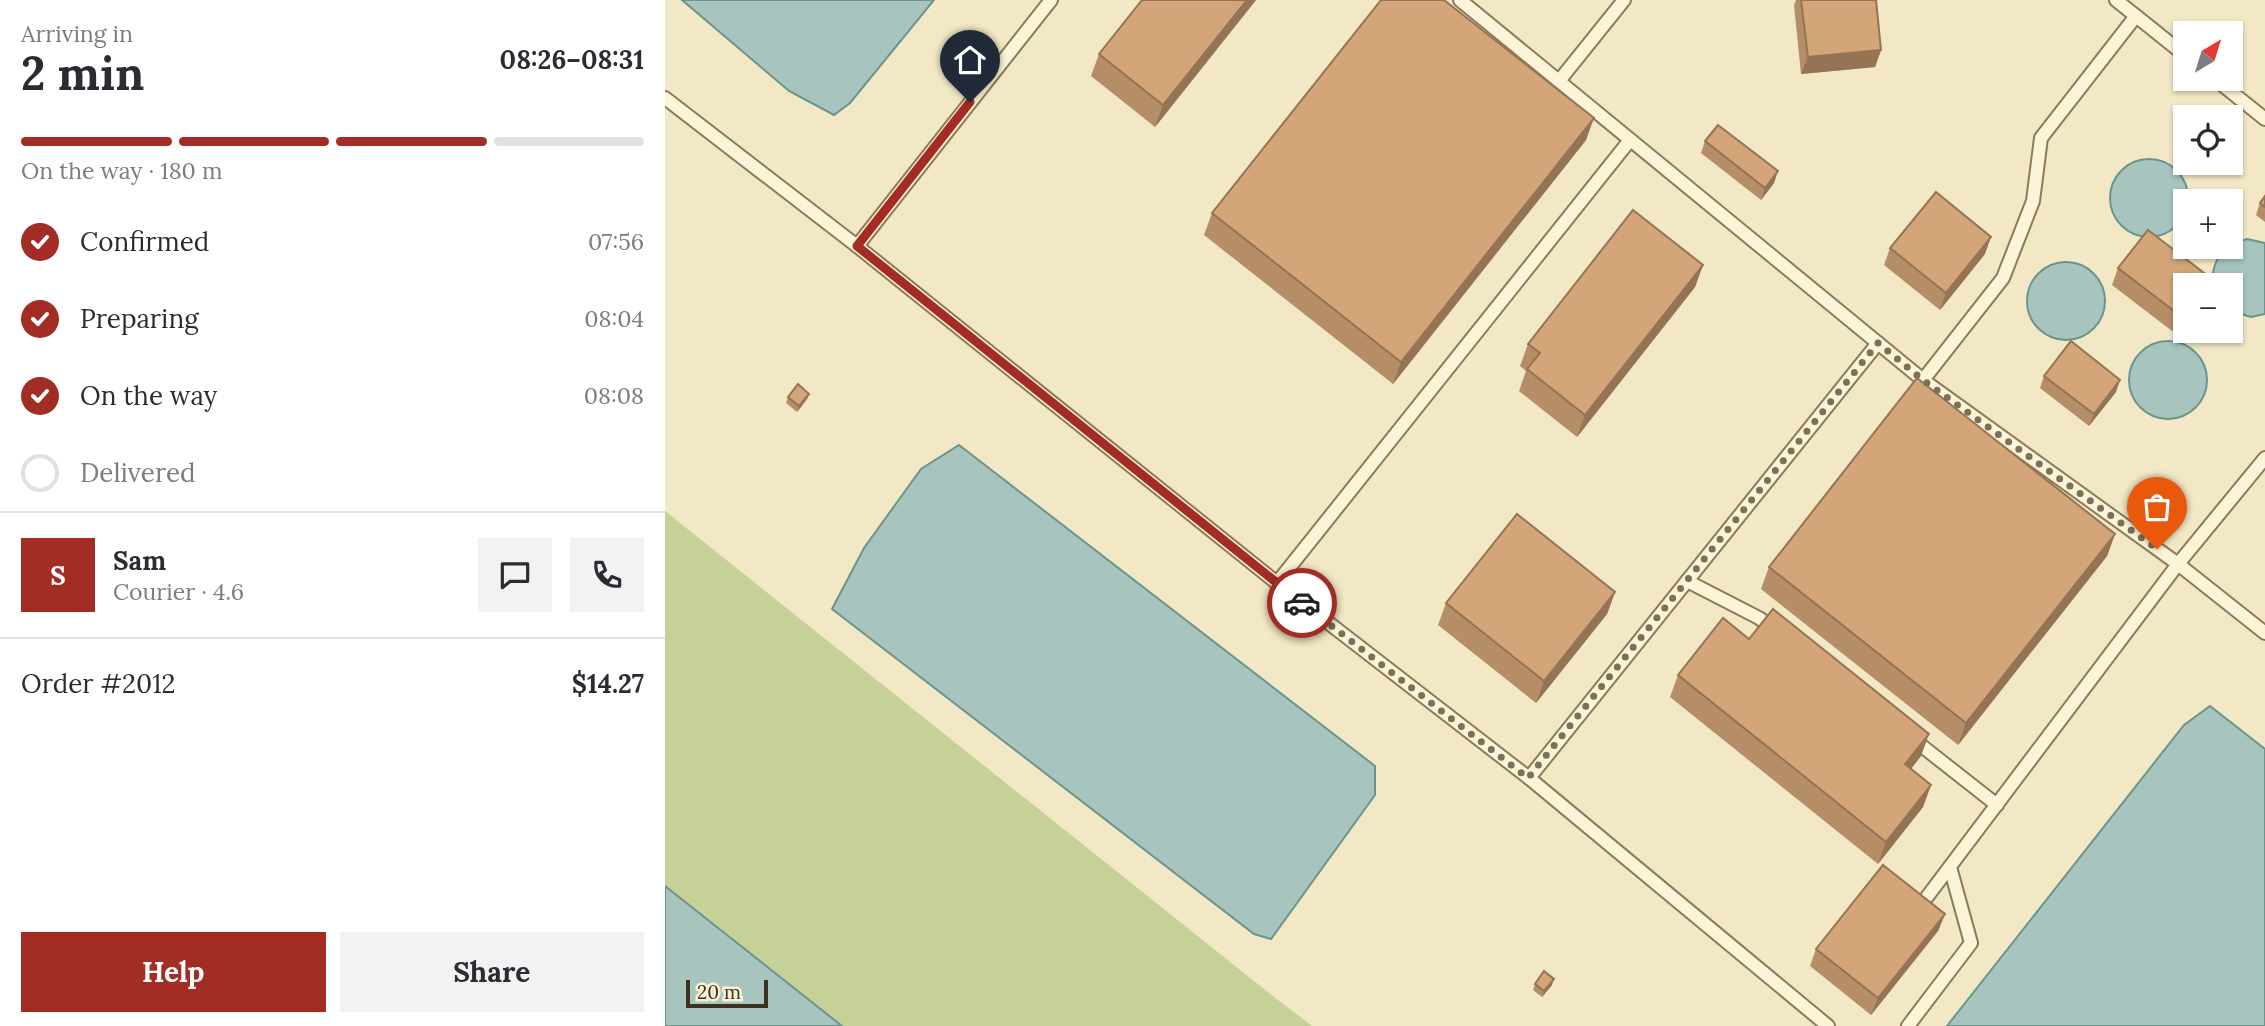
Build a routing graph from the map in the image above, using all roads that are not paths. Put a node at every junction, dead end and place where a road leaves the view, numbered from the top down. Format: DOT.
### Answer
graph roads {
  1 [pos="1051,0"];
  2 [pos="1460,0"];
  3 [pos="1624,0"];
  4 [pos="2116,0"];
  5 [pos="2136,16"];
  6 [pos="2173,46"];
  7 [pos="1559,81"];
  8 [pos="2230,91"];
  9 [pos="665,98"];
  10 [pos="2265,119"];
  11 [pos="1630,139"];
  12 [pos="857,246"];
  13 [pos="1878,343"];
  14 [pos="1923,380"];
  15 [pos="2265,458"];
  16 [pos="2178,564"];
  17 [pos="1687,581"];
  18 [pos="1277,583"];
  19 [pos="2265,633"];
  20 [pos="1780,635"];
  21 [pos="1900,728"];
  22 [pos="1528,778"];
  23 [pos="1997,805"];
  24 [pos="1950,867"];
  25 [pos="1927,897"];
  26 [pos="1828,1026"];
  27 [pos="1908,1026"];
  1 -- 12 [label="lane"];
  2 -- 7 [label="lane"];
  3 -- 7 [label="lane"];
  4 -- 5 [label="lane"];
  5 -- 6 [label="lane"];
  5 -- 14 [label="lane"];
  7 -- 11 [label="lane"];
  8 -- 10 [label="lane"];
  9 -- 12 [label="lane"];
  11 -- 13 [label="lane"];
  11 -- 18 [label="lane"];
  12 -- 18 [label="lane"];
  13 -- 14 [label="lane"];
  13 -- 17 [label="lane"];
  14 -- 16 [label="lane"];
  15 -- 16 [label="lane"];
  16 -- 19 [label="lane"];
  16 -- 23 [label="lane"];
  17 -- 20 [label="lane"];
  17 -- 22 [label="lane"];
  18 -- 22 [label="lane"];
  21 -- 23 [label="lane"];
  22 -- 26 [label="lane"];
  23 -- 24 [label="lane"];
  24 -- 25 [label="lane"];
  24 -- 27 [label="lane"];
}
